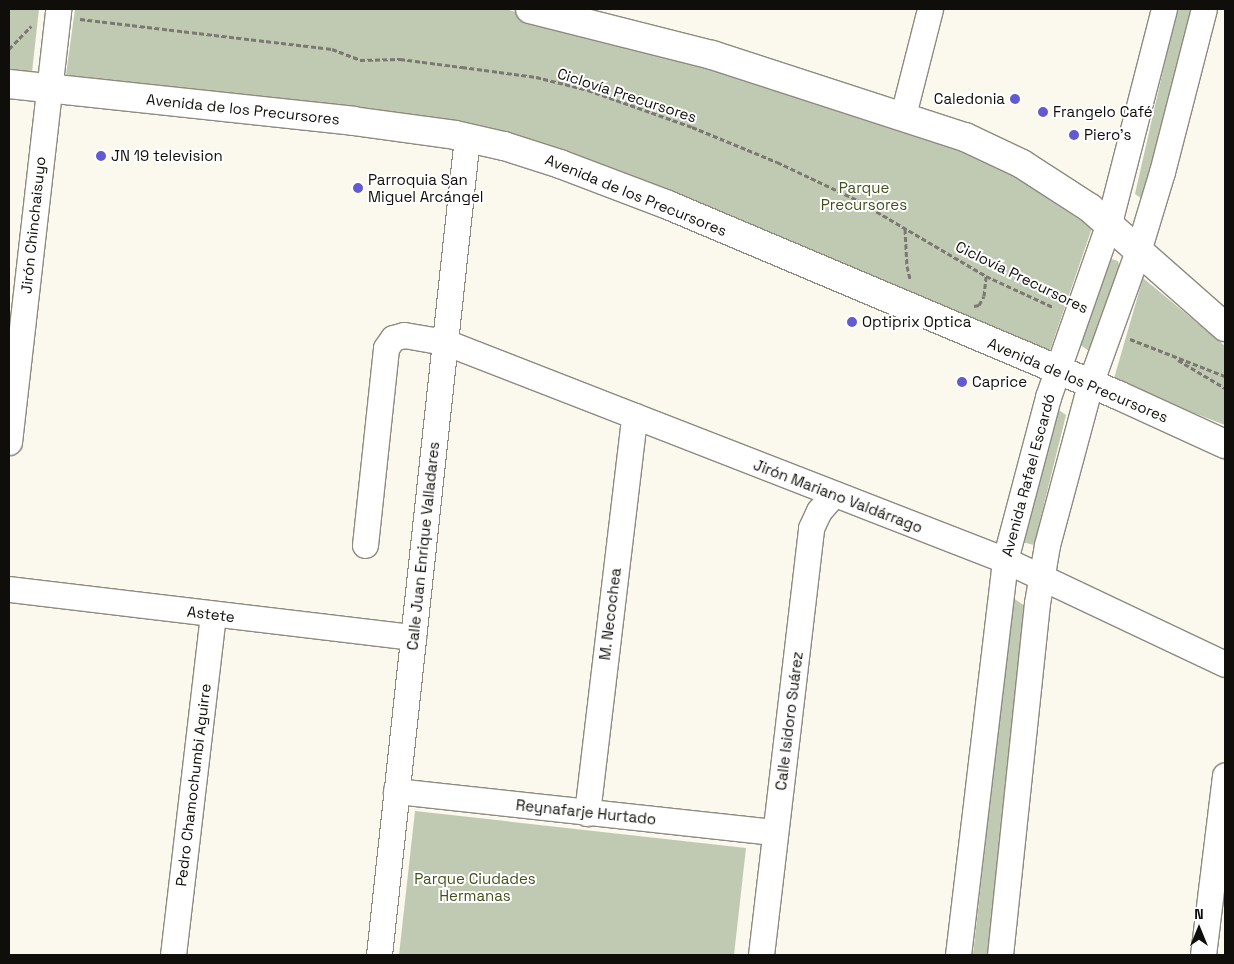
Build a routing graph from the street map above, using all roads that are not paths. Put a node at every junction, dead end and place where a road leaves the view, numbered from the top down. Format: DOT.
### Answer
graph roads {
  1 [pos="530,9"];
  2 [pos="930,9"];
  3 [pos="1164,9"];
  4 [pos="1204,9"];
  5 [pos="57,13"];
  6 [pos="9,84"];
  7 [pos="48,89"];
  8 [pos="903,115"];
  9 [pos="467,137"];
  10 [pos="1109,223"];
  11 [pos="1139,248"];
  12 [pos="15,326"];
  13 [pos="1225,326"];
  14 [pos="445,342"];
  15 [pos="1056,370"];
  16 [pos="1090,384"];
  17 [pos="634,416"];
  18 [pos="9,442"];
  19 [pos="1225,444"];
  20 [pos="834,494"];
  21 [pos="365,545"];
  22 [pos="1005,560"];
  23 [pos="1040,576"];
  24 [pos="9,589"];
  25 [pos="213,614"];
  26 [pos="413,638"];
  27 [pos="1225,664"];
  28 [pos="1225,775"];
  29 [pos="396,791"];
  30 [pos="587,813"];
  31 [pos="775,832"];
  32 [pos="173,955"];
  33 [pos="379,955"];
  34 [pos="761,955"];
  35 [pos="958,955"];
  36 [pos="1000,955"];
  37 [pos="1203,955"];
  1 -- 8 [label="main road"];
  2 -- 8 [label="street"];
  3 -- 10 [label="street, Avenida Rafael Escardó"];
  4 -- 11 [label="street"];
  5 -- 7 [label="street, Jirón Chinchaisuyo"];
  6 -- 7 [label="main road, Avenida de los Precursores"];
  7 -- 9 [label="main road, Avenida de los Precursores"];
  7 -- 12 [label="street, Jirón Chinchaisuyo"];
  8 -- 10 [label="main road"];
  9 -- 14 [label="street, Calle Juan Enrique Valladares"];
  9 -- 15 [label="main road, Avenida de los Precursores"];
  10 -- 11 [label="main road"];
  10 -- 15 [label="street, Avenida Rafael Escardó"];
  11 -- 13 [label="main road"];
  11 -- 16 [label="street"];
  12 -- 18 [label="street, Jirón Chinchaisuyo"];
  14 -- 17 [label="street, Jirón Mariano Valdárrago"];
  14 -- 21 [label="street, Jirón Mariano Valdárrago"];
  14 -- 26 [label="street, Calle Juan Enrique Valladares"];
  15 -- 16 [label="main road, Avenida de los Precursores"];
  15 -- 22 [label="street, Avenida Rafael Escardó"];
  16 -- 19 [label="main road, Avenida de los Precursores"];
  16 -- 23 [label="street"];
  17 -- 20 [label="street, Jirón Mariano Valdárrago"];
  17 -- 30 [label="street, M. Necochea"];
  20 -- 22 [label="street, Jirón Mariano Valdárrago"];
  20 -- 31 [label="street, Calle Isidoro Suárez"];
  22 -- 23 [label="street, Jirón Mariano Valdárrago"];
  22 -- 35 [label="street, Avenida Rafael Escardó"];
  23 -- 27 [label="street, Jirón Mariano Valdárrago"];
  23 -- 36 [label="street"];
  24 -- 25 [label="street, Astete"];
  25 -- 26 [label="street, Astete"];
  25 -- 32 [label="street, Pedro Chamochumbi Aguirre"];
  26 -- 29 [label="street, Calle Juan Enrique Valladares"];
  28 -- 37 [label="street"];
  29 -- 30 [label="street, Reynafarje Hurtado"];
  29 -- 33 [label="street, Calle Juan Enrique Valladares"];
  30 -- 31 [label="street, Reynafarje Hurtado"];
  31 -- 34 [label="street, Calle Isidoro Suárez"];
}
